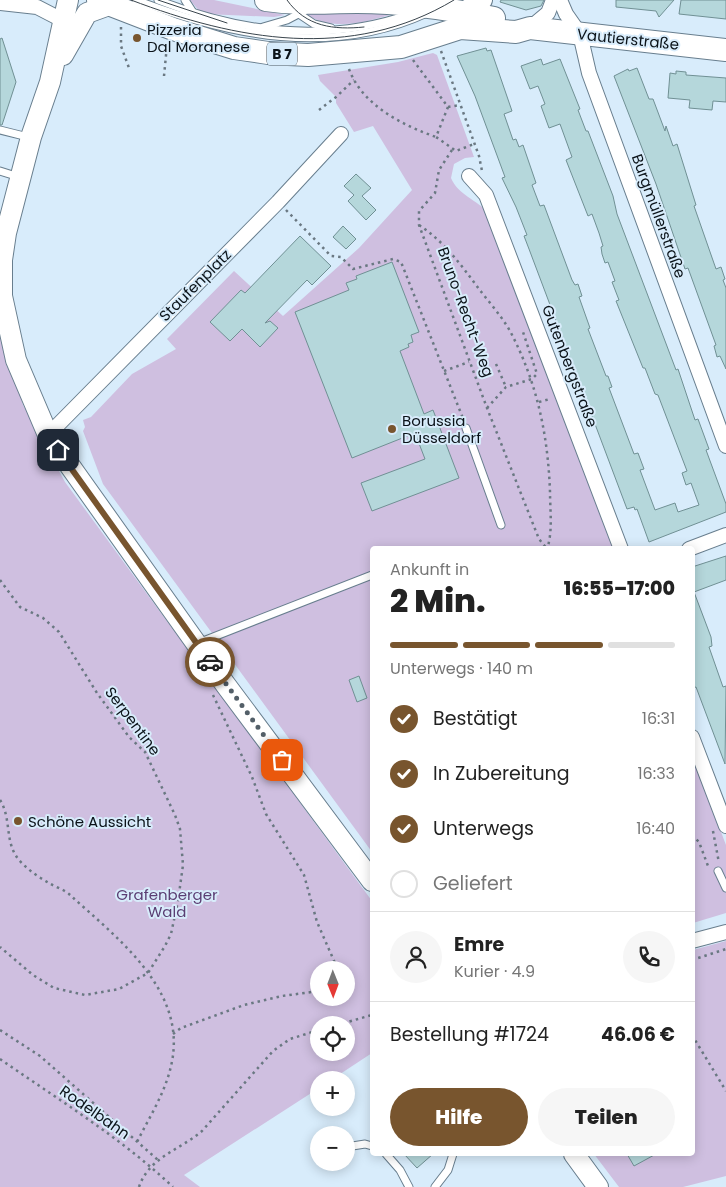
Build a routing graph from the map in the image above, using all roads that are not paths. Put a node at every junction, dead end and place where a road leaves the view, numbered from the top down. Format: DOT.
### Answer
graph roads {
  1 [pos="68,0"];
  2 [pos="136,0"];
  3 [pos="158,0"];
  4 [pos="185,0"];
  5 [pos="266,0"];
  6 [pos="482,0"];
  7 [pos="553,0"];
  8 [pos="560,0"];
  9 [pos="365,1"];
  10 [pos="0,3"];
  11 [pos="301,4"];
  12 [pos="91,9"];
  13 [pos="446,10"];
  14 [pos="194,14"];
  15 [pos="212,26"];
  16 [pos="255,28"];
  17 [pos="530,28"];
  18 [pos="228,29"];
  19 [pos="344,30"];
  20 [pos="580,34"];
  21 [pos="726,50"];
  22 [pos="0,130"];
  23 [pos="341,134"];
  24 [pos="31,137"];
  25 [pos="0,171"];
  26 [pos="469,176"];
  27 [pos="20,177"];
  28 [pos="466,428"];
  29 [pos="48,435"];
  30 [pos="726,446"];
  31 [pos="501,525"];
  32 [pos="726,536"];
  33 [pos="620,546"];
  34 [pos="695,547"];
  35 [pos="370,576"];
  36 [pos="197,643"];
  37 [pos="695,745"];
  38 [pos="726,826"];
  39 [pos="718,871"];
  40 [pos="370,878"];
  41 [pos="726,888"];
  42 [pos="726,932"];
  43 [pos="695,941"];
  44 [pos="370,1145"];
  45 [pos="355,1146"];
  46 [pos="388,1156"];
  47 [pos="452,1156"];
  48 [pos="575,1156"];
  49 [pos="409,1187"];
  50 [pos="435,1187"];
  51 [pos="598,1187"];
  1 -- 12 [label="street"];
  2 -- 15 [label="lane"];
  3 -- 14 [label="lane"];
  4 -- 14 [label="lane"];
  5 -- 11 [label="main road"];
  6 -- 13 [label="street"];
  7 -- 17 [label="street"];
  8 -- 20 [label="street, Burgmüllerstraße"];
  9 -- 11 [label="main road"];
  9 -- 13 [label="main road"];
  10 -- 12 [label="street"];
  11 -- 16 [label="lane"];
  11 -- 19 [label="lane"];
  12 -- 13 [label="main road, B 7"];
  12 -- 24 [label="street"];
  13 -- 17 [label="main road, Vautierstraße"];
  13 -- 18 [label="lane"];
  13 -- 19 [label="lane"];
  14 -- 15 [label="lane"];
  14 -- 16 [label="lane"];
  15 -- 18 [label="lane"];
  16 -- 18 [label="lane"];
  16 -- 19 [label="lane"];
  17 -- 20 [label="main road, Vautierstraße"];
  20 -- 21 [label="main road, Vautierstraße"];
  20 -- 30 [label="street, Burgmüllerstraße"];
  22 -- 24 [label="lane"];
  23 -- 29 [label="street, Staufenplatz"];
  24 -- 27 [label="street"];
  25 -- 27 [label="lane"];
  26 -- 33 [label="street, Gutenbergstraße"];
  27 -- 29 [label="street"];
  28 -- 31 [label="lane"];
  29 -- 36 [label="street"];
  32 -- 34 [label="street"];
  35 -- 36 [label="lane"];
  36 -- 40 [label="street"];
  37 -- 38 [label="street"];
  39 -- 41 [label="lane"];
  42 -- 43 [label="street"];
  44 -- 45 [label="lane"];
  46 -- 49 [label="lane"];
  47 -- 50 [label="lane"];
  48 -- 51 [label="street"];
}
